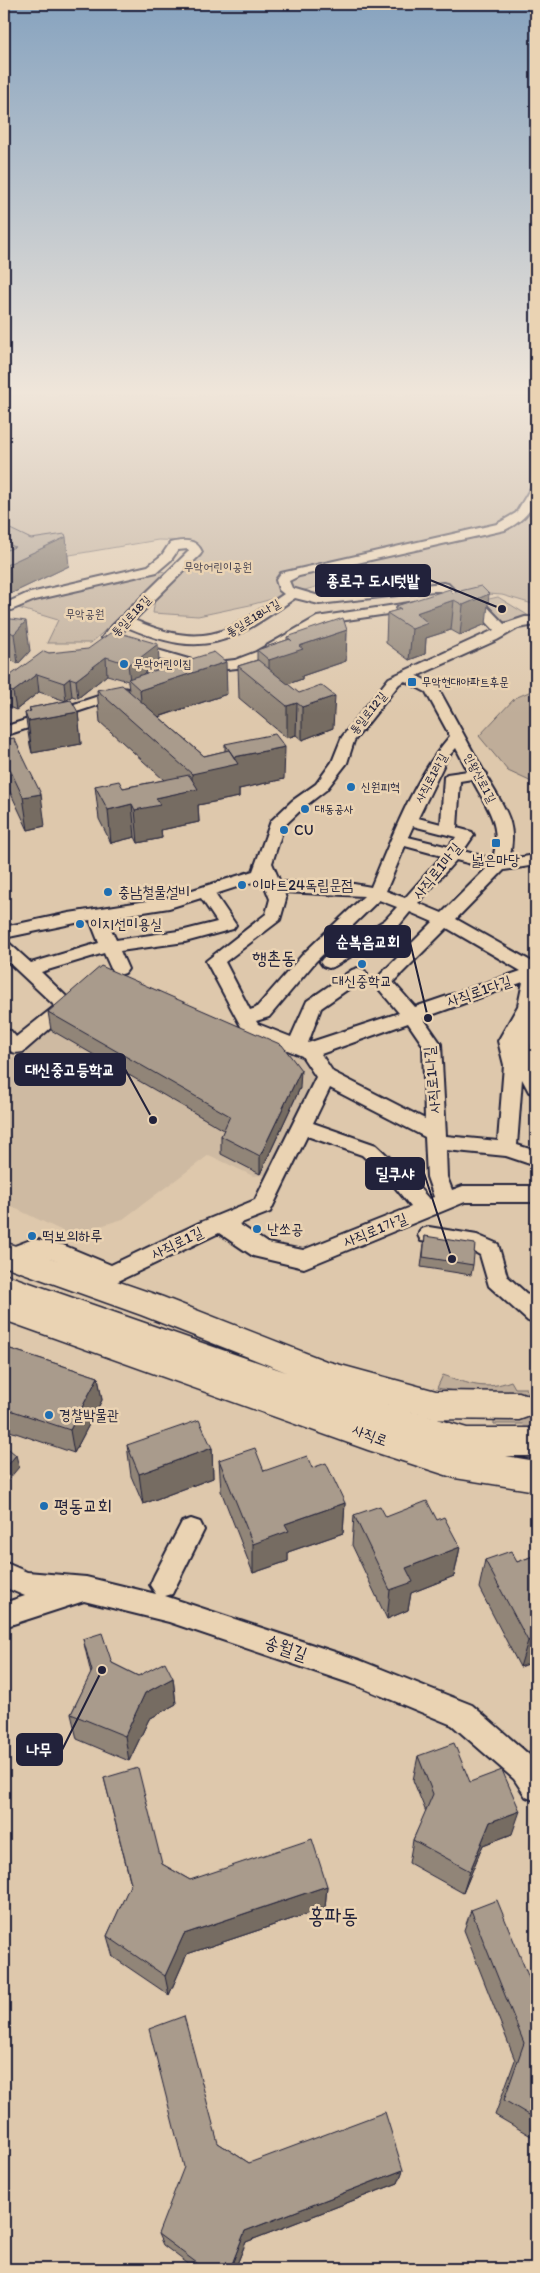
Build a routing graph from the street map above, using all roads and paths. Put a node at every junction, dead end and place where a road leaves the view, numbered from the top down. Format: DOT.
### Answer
graph roads {
  1 [pos="529,502"];
  2 [pos="293,593"];
  3 [pos="455,598"];
  4 [pos="4,609"];
  5 [pos="125,621"];
  6 [pos="536,621"];
  7 [pos="502,630"];
  8 [pos="188,662"];
  9 [pos="172,672"];
  10 [pos="404,675"];
  11 [pos="136,686"];
  12 [pos="4,732"];
  13 [pos="457,737"];
  14 [pos="479,774"];
  15 [pos="408,820"];
  16 [pos="449,831"];
  17 [pos="400,839"];
  18 [pos="454,853"];
  19 [pos="536,860"];
  20 [pos="264,864"];
  21 [pos="499,866"];
  22 [pos="273,887"];
  23 [pos="206,892"];
  24 [pos="376,893"];
  25 [pos="409,906"];
  26 [pos="96,914"];
  27 [pos="445,920"];
  28 [pos="4,932"];
  29 [pos="109,947"];
  30 [pos="4,948"];
  31 [pos="313,954"];
  32 [pos="329,962"];
  33 [pos="119,969"];
  34 [pos="28,970"];
  35 [pos="358,974"];
  36 [pos="536,975"];
  37 [pos="382,982"];
  38 [pos="536,1008"];
  39 [pos="412,1015"];
  40 [pos="245,1017"];
  41 [pos="4,1036"];
  42 [pos="301,1048"];
  43 [pos="326,1077"];
  44 [pos="536,1087"];
  45 [pos="302,1127"];
  46 [pos="436,1138"];
  47 [pos="507,1150"];
  48 [pos="536,1158"];
  49 [pos="536,1194"];
  50 [pos="446,1201"];
  51 [pos="425,1209"];
  52 [pos="221,1223"];
  53 [pos="429,1235"];
  54 [pos="7,1261"];
  55 [pos="4,1307"];
  56 [pos="536,1316"];
  57 [pos="208,1351"];
  58 [pos="317,1371"];
  59 [pos="368,1436"];
  60 [pos="536,1476"];
  61 [pos="191,1530"];
  62 [pos="4,1574"];
  63 [pos="163,1585"];
  64 [pos="86,1589"];
  65 [pos="4,1614"];
  66 [pos="536,1787"];
  1 -- 2 [label="street, 통일로18나길"];
  2 -- 3 [label="street, 통일로18나길"];
  2 -- 5 [label="street, 통일로18나길"];
  3 -- 7 [label="street, 통일로18길"];
  3 -- 8 [label="street, 통일로18길"];
  4 -- 5 [label="street, 통일로18길"];
  5 -- 8 [label="street, 통일로18길"];
  6 -- 7 [label="street, 통일로12길"];
  7 -- 10 [label="street, 통일로12길"];
  8 -- 9 [label="street"];
  10 -- 13 [label="street, 인왕산로1길"];
  10 -- 20 [label="street, 통일로12길"];
  11 -- 12 [label="street"];
  13 -- 14 [label="street, 인왕산로1길"];
  13 -- 15 [label="street, 사직로1라길"];
  14 -- 16 [label="street, 사직로1마길"];
  14 -- 21 [label="street, 인왕산로1길"];
  15 -- 16 [label="street, 사직로1라길"];
  15 -- 17 [label="street, 사직로1라길"];
  16 -- 18 [label="street, 사직로1마길"];
  17 -- 18 [label="street"];
  17 -- 24 [label="street, 사직로1라길"];
  18 -- 21 [label="street"];
  18 -- 25 [label="street, 사직로1마길"];
  19 -- 21 [label="street"];
  20 -- 22 [label="street"];
  20 -- 23 [label="street"];
  21 -- 27 [label="street"];
  22 -- 24 [label="street"];
  22 -- 40 [label="street"];
  23 -- 26 [label="street"];
  23 -- 29 [label="street"];
  24 -- 25 [label="street"];
  24 -- 31 [label="street, 사직로1라길"];
  25 -- 27 [label="street"];
  25 -- 32 [label="street, 사직로1마길"];
  26 -- 28 [label="street"];
  26 -- 29 [label="street"];
  27 -- 36 [label="street"];
  27 -- 37 [label="street"];
  29 -- 33 [label="street"];
  29 -- 34 [label="street"];
  30 -- 34 [label="street"];
  31 -- 32 [label="street"];
  31 -- 40 [label="street, 사직로1라길"];
  32 -- 35 [label="street"];
  34 -- 41 [label="street"];
  35 -- 37 [label="street"];
  35 -- 42 [label="street"];
  36 -- 39 [label="street, 사직로1다길"];
  36 -- 47 [label="street"];
  37 -- 39 [label="street, 사직로1나길"];
  38 -- 44 [label="street"];
  39 -- 42 [label="street, 사직로1다길"];
  39 -- 46 [label="street, 사직로1나길"];
  40 -- 42 [label="street"];
  42 -- 43 [label="street"];
  43 -- 45 [label="street, 사직로1길"];
  43 -- 46 [label="street, 사직로1나길"];
  45 -- 51 [label="street"];
  45 -- 52 [label="street, 사직로1길"];
  46 -- 47 [label="street"];
  46 -- 50 [label="street, 사직로1나길"];
  47 -- 48 [label="street"];
  49 -- 50 [label="street, 사직로1가길"];
  50 -- 51 [label="street, 사직로1가길"];
  51 -- 52 [label="street, 사직로1가길"];
  52 -- 54 [label="street, 사직로1길"];
  53 -- 56 [label="street"];
  54 -- 57 [label="main road, 사직로"];
  54 -- 58 [label="main road"];
  55 -- 59 [label="main road"];
  57 -- 58 [label="main road, 사직로"];
  57 -- 58 [label="main road, 사직로"];
  57 -- 59 [label="main road, 사직로"];
  59 -- 60 [label="main road, 사직로"];
  61 -- 63 [label="street"];
  62 -- 64 [label="street, 송월길"];
  64 -- 65 [label="street"];
  64 -- 66 [label="street, 송월길"];
}
